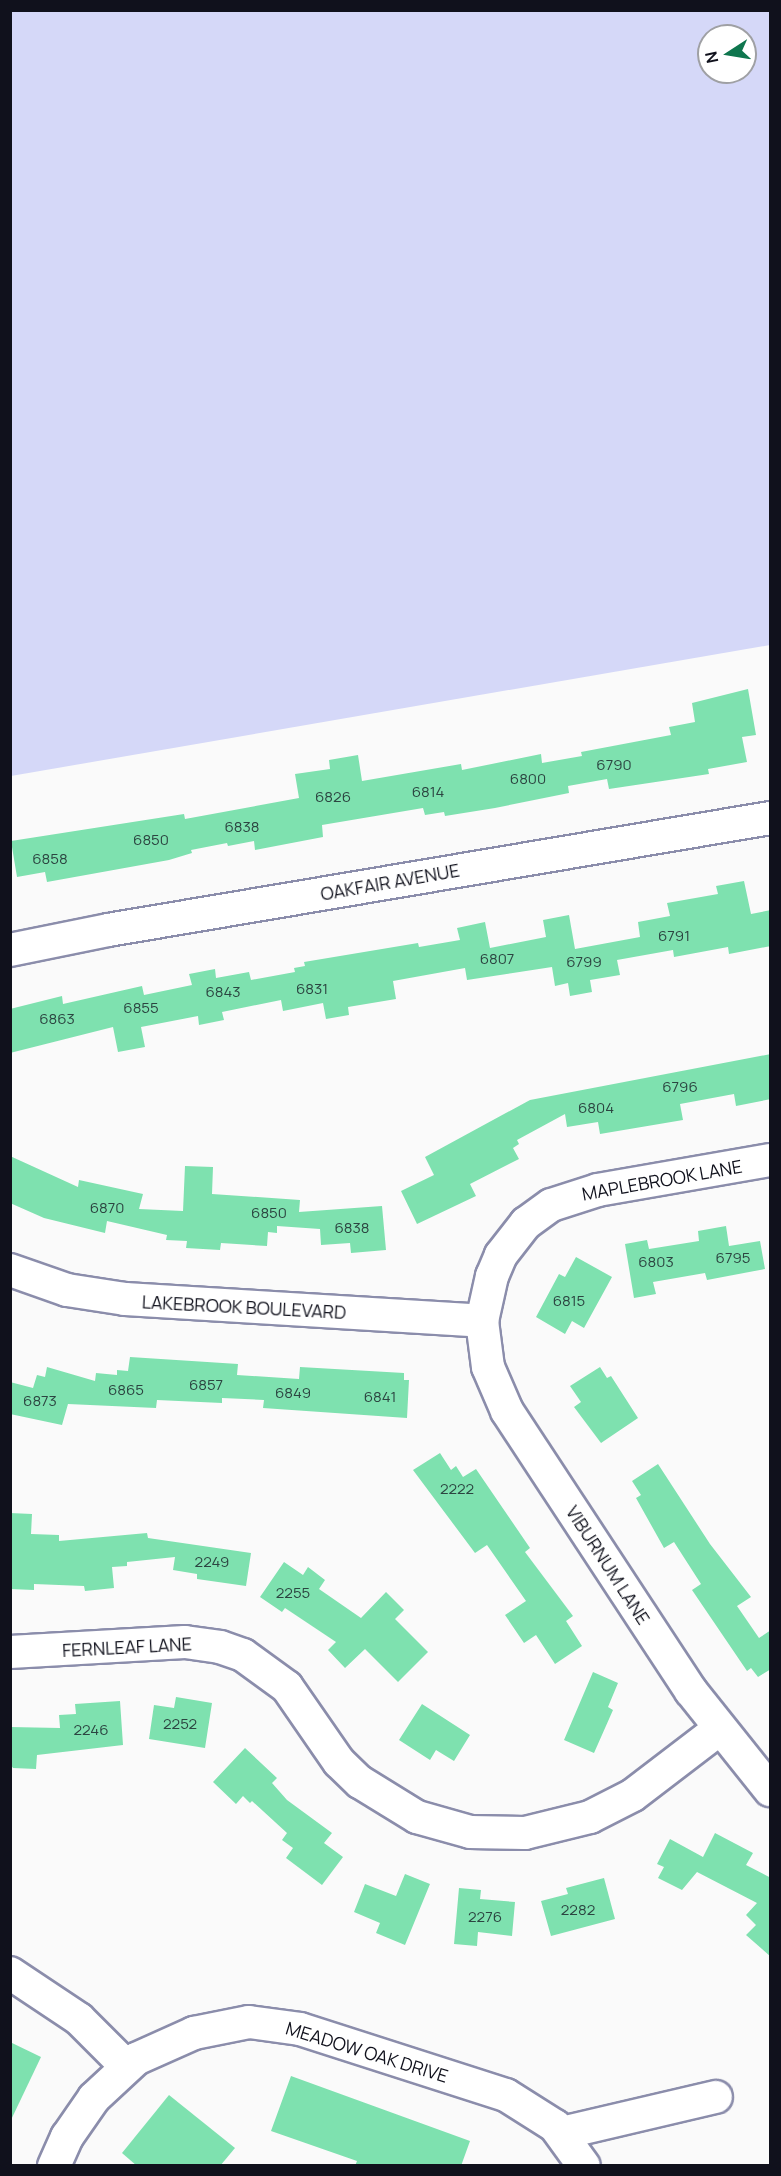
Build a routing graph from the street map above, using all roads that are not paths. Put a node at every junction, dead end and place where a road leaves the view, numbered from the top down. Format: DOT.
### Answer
graph roads {
  1 [pos="771,818"];
  2 [pos="10,950"];
  3 [pos="771,1160"];
  4 [pos="10,1270"];
  5 [pos="482,1321"];
  6 [pos="10,1652"];
  7 [pos="718,1730"];
  8 [pos="771,1790"];
  9 [pos="10,1973"];
  10 [pos="126,2066"];
  11 [pos="716,2097"];
  12 [pos="562,2133"];
  13 [pos="54,2166"];
  14 [pos="584,2166"];
  1 -- 2 [label="street, OAKFAIR AVENUE"];
  3 -- 5 [label="street, MAPLEBROOK LANE"];
  4 -- 5 [label="street, LAKEBROOK BOULEVARD"];
  5 -- 7 [label="street, VIBURNUM LANE"];
  6 -- 7 [label="street, FERNLEAF LANE"];
  7 -- 8 [label="street, VIBURNUM LANE"];
  9 -- 10 [label="street"];
  10 -- 12 [label="street, MEADOW OAK DRIVE"];
  10 -- 13 [label="street, MEADOW OAK DRIVE"];
  11 -- 12 [label="street"];
  12 -- 14 [label="street, MEADOW OAK DRIVE"];
}
